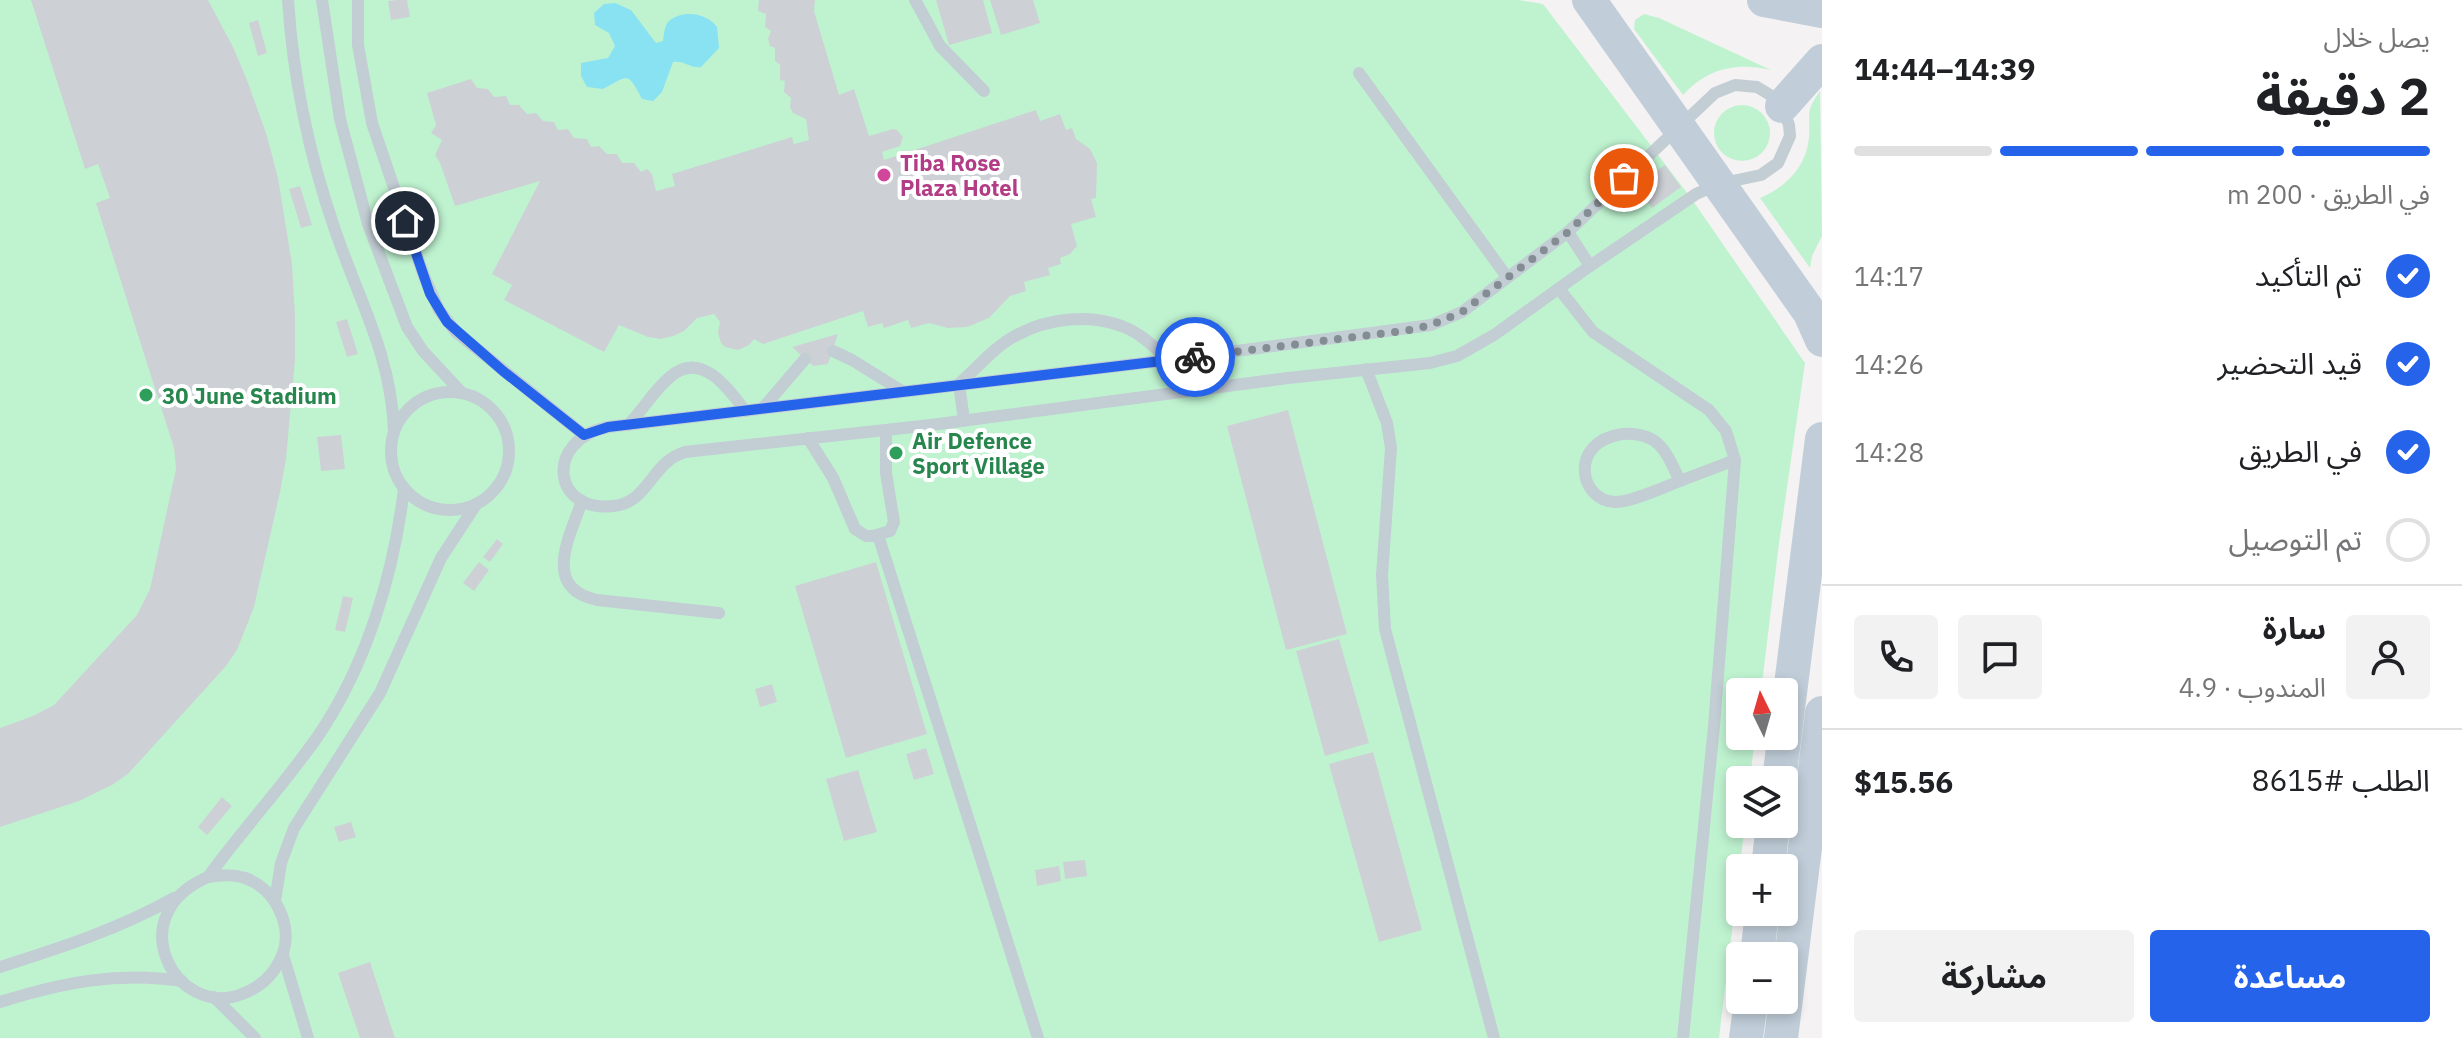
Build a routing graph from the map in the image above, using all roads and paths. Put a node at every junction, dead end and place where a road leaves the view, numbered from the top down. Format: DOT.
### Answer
graph roads {
  1 [pos="288,0"];
  2 [pos="322,0"];
  3 [pos="358,0"];
  4 [pos="915,0"];
  5 [pos="1589,0"];
  6 [pos="1764,0"];
  7 [pos="1822,11"];
  8 [pos="1822,61"];
  9 [pos="1359,73"];
  10 [pos="984,91"];
  11 [pos="1782,106"];
  12 [pos="1677,126"];
  13 [pos="1718,184"];
  14 [pos="1568,232"];
  15 [pos="1590,266"];
  16 [pos="1507,277"];
  17 [pos="1560,290"];
  18 [pos="1822,340"];
  19 [pos="833,351"];
  20 [pos="805,359"];
  21 [pos="1169,360"];
  22 [pos="1366,369"];
  23 [pos="959,384"];
  24 [pos="902,391"];
  25 [pos="462,393"];
  26 [pos="763,408"];
  27 [pos="745,411"];
  28 [pos="964,420"];
  29 [pos="628,425"];
  30 [pos="886,430"];
  31 [pos="394,431"];
  32 [pos="584,435"];
  33 [pos="808,438"];
  34 [pos="1822,439"];
  35 [pos="1735,460"];
  36 [pos="1680,481"];
  37 [pos="404,488"];
  38 [pos="582,501"];
  39 [pos="477,503"];
  40 [pos="878,535"];
  41 [pos="719,613"];
  42 [pos="1822,713"];
  43 [pos="1781,766"];
  44 [pos="208,877"];
  45 [pos="177,896"];
  46 [pos="275,901"];
  47 [pos="283,955"];
  48 [pos="0,967"];
  49 [pos="182,981"];
  50 [pos="214,997"];
  51 [pos="0,1002"];
  52 [pos="1749,1014"];
  53 [pos="255,1038"];
  54 [pos="308,1038"];
  55 [pos="1038,1038"];
  56 [pos="1494,1038"];
  57 [pos="1683,1038"];
  58 [pos="1746,1038"];
  59 [pos="1781,1038"];
  1 -- 31 [label="lane"];
  2 -- 25 [label="lane"];
  3 -- 32 [label="lane"];
  4 -- 10 [label="lane"];
  5 -- 12 [label="street"];
  6 -- 7 [label="street"];
  8 -- 11 [label="street"];
  9 -- 16 [label="lane"];
  11 -- 12 [label="lane"];
  11 -- 13 [label="lane"];
  12 -- 13 [label="street"];
  12 -- 14 [label="lane"];
  13 -- 15 [label="lane"];
  13 -- 18 [label="street"];
  14 -- 15 [label="lane"];
  14 -- 16 [label="lane"];
  15 -- 17 [label="lane"];
  16 -- 21 [label="lane"];
  17 -- 22 [label="lane"];
  17 -- 35 [label="lane"];
  19 -- 24 [label="lane"];
  20 -- 26 [label="lane"];
  21 -- 23 [label="lane"];
  21 -- 23 [label="lane"];
  22 -- 28 [label="lane"];
  22 -- 56 [label="lane"];
  23 -- 24 [label="lane"];
  23 -- 28 [label="lane"];
  24 -- 26 [label="lane"];
  25 -- 31 [label="lane"];
  25 -- 39 [label="lane"];
  26 -- 27 [label="lane"];
  27 -- 29 [label="lane"];
  27 -- 29 [label="lane"];
  28 -- 30 [label="lane"];
  29 -- 32 [label="lane"];
  30 -- 33 [label="lane"];
  30 -- 40 [label="lane"];
  31 -- 37 [label="lane"];
  32 -- 38 [label="lane"];
  33 -- 38 [label="lane"];
  33 -- 40 [label="lane"];
  34 -- 43 [label="street"];
  35 -- 36 [label="lane"];
  35 -- 57 [label="lane"];
  36 -- 36 [label="lane"];
  37 -- 39 [label="lane"];
  37 -- 44 [label="lane"];
  38 -- 41 [label="lane"];
  39 -- 46 [label="lane"];
  40 -- 55 [label="lane"];
  42 -- 59 [label="street"];
  44 -- 45 [label="lane"];
  44 -- 46 [label="lane"];
  45 -- 48 [label="lane"];
  45 -- 49 [label="lane"];
  46 -- 47 [label="lane"];
  47 -- 50 [label="lane"];
  47 -- 54 [label="lane"];
  49 -- 50 [label="lane"];
  49 -- 51 [label="lane"];
  50 -- 53 [label="lane"];
  52 -- 58 [label="street"];
}
